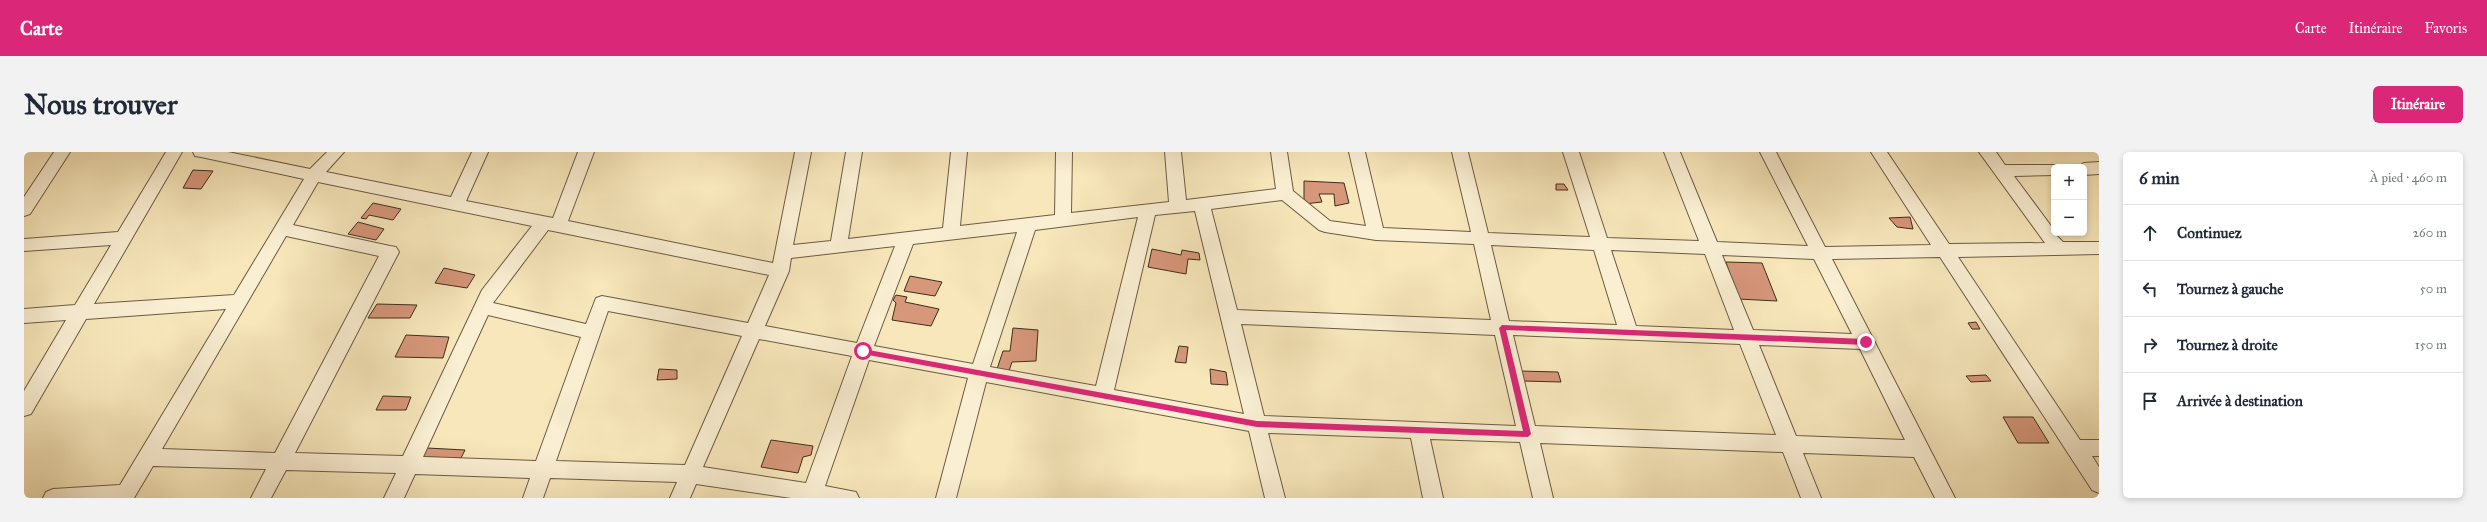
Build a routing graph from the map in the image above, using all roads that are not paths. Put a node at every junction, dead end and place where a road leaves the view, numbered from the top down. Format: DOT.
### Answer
graph roads {
  1 [pos="62,152"];
  2 [pos="174,152"];
  3 [pos="201,152"];
  4 [pos="336,152"];
  5 [pos="480,152"];
  6 [pos="586,152"];
  7 [pos="803,152"];
  8 [pos="854,152"];
  9 [pos="958,152"];
  10 [pos="1064,152"];
  11 [pos="1174,152"];
  12 [pos="1278,152"];
  13 [pos="1357,152"];
  14 [pos="1460,152"];
  15 [pos="1571,152"];
  16 [pos="1672,152"];
  17 [pos="1768,152"];
  18 [pos="1879,152"];
  19 [pos="1987,152"];
  20 [pos="2099,168"];
  21 [pos="2051,169"];
  22 [pos="2087,169"];
  23 [pos="2001,170"];
  24 [pos="314,175"];
  25 [pos="1285,194"];
  26 [pos="1202,204"];
  27 [pos="456,205"];
  28 [pos="1178,207"];
  29 [pos="24,210"];
  30 [pos="1148,210"];
  31 [pos="1063,220"];
  32 [pos="551,224"];
  33 [pos="1028,224"];
  34 [pos="282,229"];
  35 [pos="951,233"];
  36 [pos="1376,234"];
  37 [pos="124,238"];
  38 [pos="1480,238"];
  39 [pos="906,239"];
  40 [pos="24,244"];
  41 [pos="1601,244"];
  42 [pos="838,246"];
  43 [pos="1710,248"];
  44 [pos="2099,248"];
  45 [pos="2059,249"];
  46 [pos="1944,251"];
  47 [pos="1820,252"];
  48 [pos="783,253"];
  49 [pos="780,271"];
  50 [pos="240,301"];
  51 [pos="482,307"];
  52 [pos="80,312"];
  53 [pos="24,316"];
  54 [pos="1230,317"];
  55 [pos="1502,328"];
  56 [pos="754,331"];
  57 [pos="592,332"];
  58 [pos="1630,333"];
  59 [pos="1746,337"];
  60 [pos="1866,342"];
  61 [pos="863,351"];
  62 [pos="979,373"];
  63 [pos="1103,396"];
  64 [pos="24,408"];
  65 [pos="1257,424"];
  66 [pos="1419,430"];
  67 [pos="1528,434"];
  68 [pos="1790,445"];
  69 [pos="2075,448"];
  70 [pos="2099,448"];
  71 [pos="1921,450"];
  72 [pos="147,457"];
  73 [pos="281,461"];
  74 [pos="409,465"];
  75 [pos="544,469"];
  76 [pos="690,474"];
  77 [pos="2099,484"];
  78 [pos="812,495"];
  79 [pos="84,497"];
  80 [pos="53,498"];
  81 [pos="261,498"];
  82 [pos="394,498"];
  83 [pos="533,498"];
  84 [pos="680,498"];
  85 [pos="850,498"];
  86 [pos="946,498"];
  87 [pos="1275,498"];
  88 [pos="1433,498"];
  89 [pos="1543,498"];
  90 [pos="1811,498"];
  91 [pos="1945,498"];
  1 -- 29 [label="street"];
  2 -- 37 [label="street"];
  3 -- 24 [label="street"];
  4 -- 24 [label="street"];
  5 -- 27 [label="street"];
  6 -- 32 [label="street"];
  7 -- 48 [label="street"];
  8 -- 42 [label="street"];
  9 -- 35 [label="street"];
  10 -- 31 [label="street"];
  11 -- 28 [label="street"];
  12 -- 25 [label="street"];
  13 -- 36 [label="street"];
  14 -- 38 [label="street"];
  15 -- 41 [label="street"];
  16 -- 43 [label="street"];
  17 -- 47 [label="street"];
  18 -- 46 [label="street"];
  19 -- 23 [label="street"];
  20 -- 22 [label="street"];
  21 -- 23 [label="street"];
  23 -- 45 [label="street"];
  24 -- 27 [label="street"];
  24 -- 34 [label="street"];
  25 -- 26 [label="street"];
  25 -- 36 [label="street"];
  26 -- 28 [label="street"];
  26 -- 54 [label="street"];
  27 -- 32 [label="street"];
  28 -- 30 [label="street"];
  30 -- 31 [label="street"];
  30 -- 63 [label="street"];
  31 -- 33 [label="street"];
  32 -- 49 [label="street"];
  32 -- 51 [label="street"];
  33 -- 35 [label="street"];
  33 -- 62 [label="street"];
  34 -- 50 [label="street"];
  34 -- 73 [label="street"];
  35 -- 39 [label="street"];
  36 -- 38 [label="street"];
  37 -- 40 [label="street"];
  37 -- 52 [label="street"];
  38 -- 41 [label="street"];
  38 -- 55 [label="street"];
  39 -- 42 [label="street"];
  39 -- 61 [label="street"];
  41 -- 43 [label="street"];
  41 -- 58 [label="street"];
  42 -- 48 [label="street"];
  43 -- 47 [label="street"];
  43 -- 59 [label="street"];
  44 -- 45 [label="street"];
  45 -- 46 [label="street"];
  46 -- 47 [label="street"];
  46 -- 69 [label="street"];
  47 -- 60 [label="street"];
  48 -- 49 [label="street"];
  49 -- 56 [label="street"];
  50 -- 52 [label="street"];
  50 -- 72 [label="street"];
  51 -- 57 [label="street"];
  51 -- 74 [label="street"];
  52 -- 53 [label="street"];
  52 -- 64 [label="street"];
  54 -- 55 [label="street"];
  54 -- 65 [label="street"];
  55 -- 58 [label="street"];
  55 -- 67 [label="street"];
  56 -- 57 [label="street"];
  56 -- 61 [label="street"];
  56 -- 76 [label="street"];
  57 -- 75 [label="street"];
  58 -- 59 [label="street"];
  59 -- 60 [label="street"];
  59 -- 68 [label="street"];
  60 -- 71 [label="street"];
  61 -- 62 [label="street"];
  61 -- 78 [label="street"];
  62 -- 63 [label="street"];
  62 -- 86 [label="street"];
  63 -- 65 [label="street"];
  65 -- 66 [label="street"];
  65 -- 87 [label="street"];
  66 -- 67 [label="street"];
  66 -- 88 [label="street"];
  67 -- 68 [label="street"];
  67 -- 89 [label="street"];
  68 -- 71 [label="street"];
  68 -- 90 [label="street"];
  69 -- 70 [label="street"];
  69 -- 77 [label="street"];
  71 -- 91 [label="street"];
  72 -- 73 [label="street"];
  72 -- 79 [label="street"];
  73 -- 74 [label="street"];
  73 -- 81 [label="street"];
  74 -- 75 [label="street"];
  74 -- 82 [label="street"];
  75 -- 76 [label="street"];
  75 -- 83 [label="street"];
  76 -- 78 [label="street"];
  76 -- 84 [label="street"];
  78 -- 85 [label="street"];
  79 -- 80 [label="street"];
}
